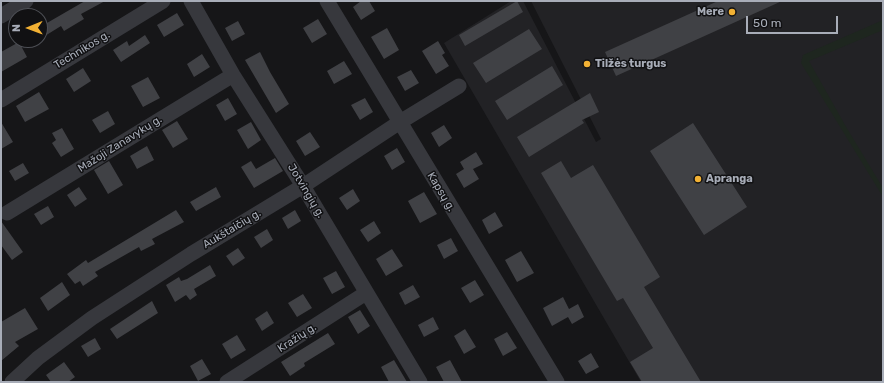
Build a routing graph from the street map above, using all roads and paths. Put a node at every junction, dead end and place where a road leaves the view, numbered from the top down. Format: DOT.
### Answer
graph roads {
  1 [pos="26,1"];
  2 [pos="163,1"];
  3 [pos="191,1"];
  4 [pos="327,1"];
  5 [pos="1,16"];
  6 [pos="233,75"];
  7 [pos="459,86"];
  8 [pos="1,100"];
  9 [pos="400,122"];
  10 [pos="303,186"];
  11 [pos="7,213"];
  12 [pos="366,293"];
  13 [pos="12,382"];
  14 [pos="228,382"];
  15 [pos="420,382"];
  16 [pos="557,382"];
  1 -- 5 [label="street"];
  2 -- 8 [label="street, Technikos g."];
  3 -- 6 [label="street, Jotvingių g."];
  4 -- 9 [label="street, Kapsų g."];
  6 -- 10 [label="street, Jotvingių g."];
  6 -- 11 [label="street, Mažoji Zanavykų g."];
  7 -- 9 [label="street, Aukštaičių g."];
  9 -- 10 [label="street, Aukštaičių g."];
  9 -- 16 [label="street, Kapsų g."];
  10 -- 12 [label="street, Jotvingių g."];
  10 -- 13 [label="street, Aukštaičių g."];
  12 -- 14 [label="street, Kražių g."];
  12 -- 15 [label="street, Jotvingių g."];
}
